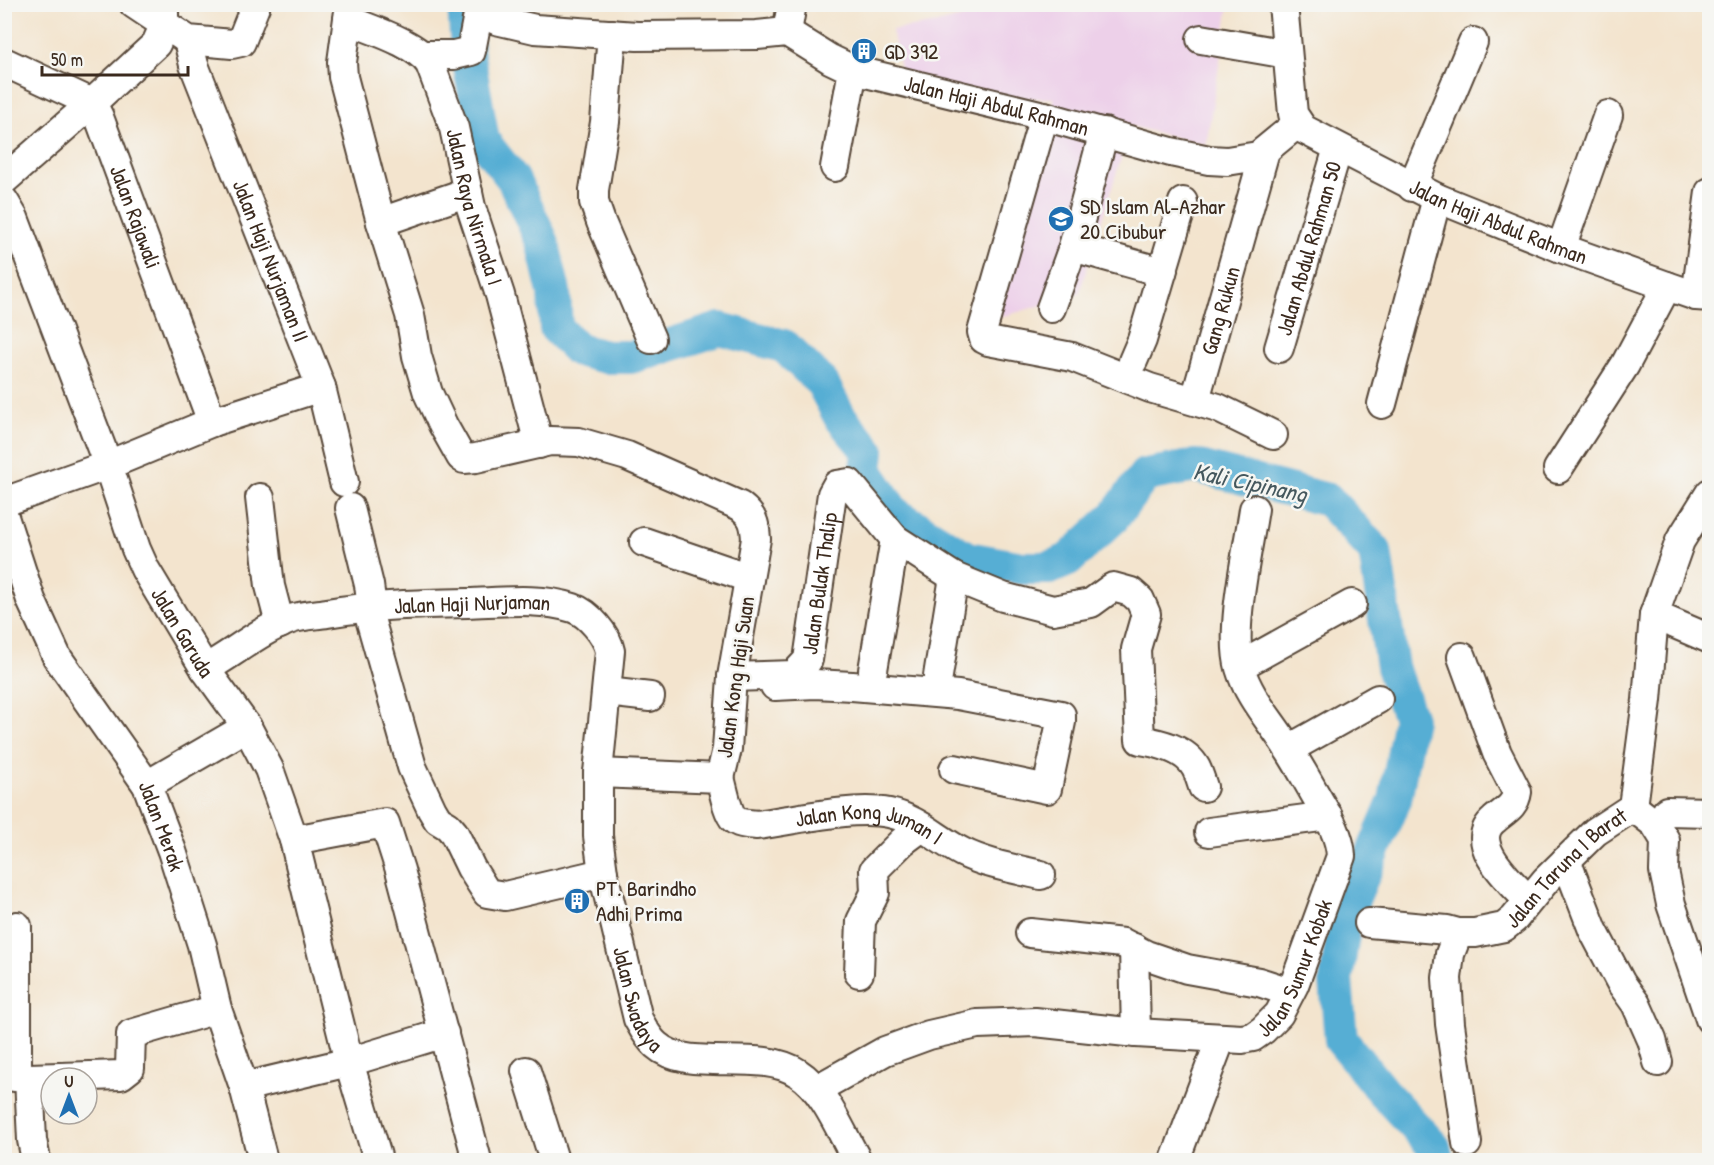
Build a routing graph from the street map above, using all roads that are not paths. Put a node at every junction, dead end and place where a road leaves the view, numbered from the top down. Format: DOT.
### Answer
graph roads {
  1 [pos="134,4"];
  2 [pos="256,4"];
  3 [pos="1283,4"];
  4 [pos="479,7"];
  5 [pos="349,12"];
  6 [pos="790,18"];
  7 [pos="172,24"];
  8 [pos="612,34"];
  9 [pos="1201,39"];
  10 [pos="1473,42"];
  11 [pos="1287,54"];
  12 [pos="424,55"];
  13 [pos="4,62"];
  14 [pos="853,70"];
  15 [pos="92,103"];
  16 [pos="1608,115"];
  17 [pos="1044,116"];
  18 [pos="1297,124"];
  19 [pos="1104,132"];
  20 [pos="1338,148"];
  21 [pos="1265,151"];
  22 [pos="835,167"];
  23 [pos="4,180"];
  24 [pos="468,192"];
  25 [pos="1710,192"];
  26 [pos="1424,193"];
  27 [pos="4,201"];
  28 [pos="1183,202"];
  29 [pos="381,222"];
  30 [pos="1072,247"];
  31 [pos="1561,248"];
  32 [pos="1162,273"];
  33 [pos="1667,286"];
  34 [pos="1703,296"];
  35 [pos="1051,308"];
  36 [pos="651,339"];
  37 [pos="1072,339"];
  38 [pos="1279,348"];
  39 [pos="321,387"];
  40 [pos="1195,400"];
  41 [pos="1382,404"];
  42 [pos="212,422"];
  43 [pos="1273,435"];
  44 [pos="539,444"];
  45 [pos="108,465"];
  46 [pos="1558,469"];
  47 [pos="1710,493"];
  48 [pos="260,498"];
  49 [pos="4,502"];
  50 [pos="1254,509"];
  51 [pos="4,517"];
  52 [pos="895,539"];
  53 [pos="644,542"];
  54 [pos="954,577"];
  55 [pos="749,578"];
  56 [pos="1352,604"];
  57 [pos="369,607"];
  58 [pos="1654,615"];
  59 [pos="280,624"];
  60 [pos="1710,639"];
  61 [pos="1462,657"];
  62 [pos="1239,666"];
  63 [pos="204,669"];
  64 [pos="873,670"];
  65 [pos="938,676"];
  66 [pos="731,682"];
  67 [pos="607,692"];
  68 [pos="650,697"];
  69 [pos="1377,699"];
  70 [pos="247,727"];
  71 [pos="1289,749"];
  72 [pos="954,770"];
  73 [pos="598,773"];
  74 [pos="720,777"];
  75 [pos="147,785"];
  76 [pos="1203,787"];
  77 [pos="1633,807"];
  78 [pos="1667,811"];
  79 [pos="1710,812"];
  80 [pos="1328,816"];
  81 [pos="922,827"];
  82 [pos="1209,832"];
  83 [pos="294,840"];
  84 [pos="1566,860"];
  85 [pos="603,873"];
  86 [pos="1041,875"];
  87 [pos="1528,900"];
  88 [pos="1369,923"];
  89 [pos="17,926"];
  90 [pos="1030,933"];
  91 [pos="1458,933"];
  92 [pos="1134,948"];
  93 [pos="859,973"];
  94 [pos="1290,992"];
  95 [pos="217,1009"];
  96 [pos="1710,1019"];
  97 [pos="444,1033"];
  98 [pos="1136,1033"];
  99 [pos="1221,1038"];
  100 [pos="349,1062"];
  101 [pos="1658,1062"];
  102 [pos="526,1071"];
  103 [pos="17,1077"];
  104 [pos="244,1087"];
  105 [pos="817,1089"];
  106 [pos="1467,1143"];
  107 [pos="377,1156"];
  108 [pos="36,1161"];
  109 [pos="263,1161"];
  110 [pos="477,1161"];
  111 [pos="554,1161"];
  112 [pos="857,1161"];
  113 [pos="1175,1161"];
  1 -- 7 [label="street"];
  2 -- 7 [label="street"];
  3 -- 11 [label="street"];
  4 -- 8 [label="street, Jalan Haji Abdul Rahman"];
  4 -- 12 [label="street"];
  5 -- 12 [label="street"];
  5 -- 29 [label="street"];
  6 -- 8 [label="street, Jalan Haji Abdul Rahman"];
  6 -- 14 [label="street, Jalan Haji Abdul Rahman"];
  7 -- 15 [label="street"];
  7 -- 39 [label="street, Jalan Haji Nurjaman II"];
  8 -- 36 [label="street"];
  9 -- 11 [label="street"];
  10 -- 26 [label="street"];
  11 -- 18 [label="street"];
  12 -- 24 [label="street, Jalan Raya Nirmala I"];
  13 -- 15 [label="street"];
  14 -- 17 [label="street, Jalan Haji Abdul Rahman"];
  14 -- 22 [label="street"];
  15 -- 23 [label="street"];
  15 -- 42 [label="street, Jalan Rajawali"];
  16 -- 31 [label="street"];
  17 -- 19 [label="street, Jalan Haji Abdul Rahman"];
  17 -- 40 [label="street"];
  18 -- 20 [label="street, Jalan Haji Abdul Rahman"];
  18 -- 21 [label="street, Jalan Haji Abdul Rahman"];
  19 -- 21 [label="street, Jalan Haji Abdul Rahman"];
  19 -- 30 [label="street"];
  20 -- 26 [label="street, Jalan Haji Abdul Rahman"];
  20 -- 38 [label="street, Jalan Abdul Rahman 50"];
  21 -- 40 [label="street, Gang Rukun"];
  24 -- 29 [label="street"];
  24 -- 44 [label="street, Jalan Raya Nirmala I"];
  25 -- 34 [label="street"];
  26 -- 31 [label="street, Jalan Haji Abdul Rahman"];
  26 -- 41 [label="street"];
  27 -- 45 [label="street, Jalan Garuda"];
  28 -- 32 [label="street"];
  29 -- 44 [label="street"];
  30 -- 32 [label="street"];
  30 -- 35 [label="street"];
  31 -- 33 [label="street, Jalan Haji Abdul Rahman"];
  32 -- 37 [label="street"];
  33 -- 34 [label="street, Jalan Haji Abdul Rahman"];
  33 -- 46 [label="street"];
  39 -- 42 [label="street"];
  39 -- 57 [label="street, Jalan Haji Nurjaman II"];
  40 -- 43 [label="street"];
  42 -- 45 [label="street"];
  44 -- 55 [label="street, Jalan Kong Haji Suan"];
  45 -- 49 [label="street"];
  45 -- 63 [label="street, Jalan Garuda"];
  47 -- 58 [label="street, Jalan Taruna I Barat"];
  48 -- 59 [label="street"];
  50 -- 62 [label="street, Jalan Sumur Kobak"];
  51 -- 75 [label="street, Jalan Merak"];
  52 -- 54 [label="street"];
  52 -- 64 [label="street"];
  52 -- 66 [label="street, Jalan Bulak Thalip"];
  53 -- 55 [label="street"];
  54 -- 65 [label="street"];
  54 -- 76 [label="street"];
  55 -- 66 [label="street, Jalan Kong Haji Suan"];
  56 -- 62 [label="street"];
  57 -- 59 [label="street, Jalan Haji Nurjaman"];
  57 -- 67 [label="street, Jalan Haji Nurjaman"];
  57 -- 85 [label="street, Jalan Haji Nurjaman II"];
  58 -- 60 [label="street"];
  58 -- 77 [label="street, Jalan Taruna I Barat"];
  59 -- 63 [label="street, Jalan Haji Nurjaman"];
  61 -- 87 [label="street"];
  62 -- 71 [label="street, Jalan Sumur Kobak"];
  63 -- 70 [label="street, Jalan Garuda"];
  66 -- 72 [label="street"];
  66 -- 74 [label="street, Jalan Kong Haji Suan"];
  67 -- 68 [label="street"];
  67 -- 73 [label="street, Jalan Haji Nurjaman"];
  69 -- 71 [label="street"];
  70 -- 75 [label="street"];
  70 -- 83 [label="street, Jalan Garuda"];
  71 -- 80 [label="street, Jalan Sumur Kobak"];
  73 -- 74 [label="street, Jalan Kong Haji Suan"];
  73 -- 85 [label="street, Jalan Swadaya"];
  74 -- 81 [label="street, Jalan Kong Juman I"];
  75 -- 95 [label="street, Jalan Merak"];
  77 -- 84 [label="street, Jalan Taruna I Barat"];
  77 -- 96 [label="street"];
  78 -- 79 [label="street"];
  80 -- 82 [label="street"];
  80 -- 94 [label="street, Jalan Sumur Kobak"];
  81 -- 86 [label="street, Jalan Kong Juman I"];
  81 -- 93 [label="street"];
  83 -- 97 [label="street"];
  83 -- 100 [label="street, Jalan Garuda"];
  84 -- 87 [label="street, Jalan Taruna I Barat"];
  84 -- 101 [label="street"];
  85 -- 105 [label="street, Jalan Swadaya"];
  87 -- 91 [label="street, Jalan Taruna I Barat"];
  88 -- 91 [label="street, Jalan Taruna I Barat"];
  89 -- 103 [label="street"];
  90 -- 92 [label="street"];
  91 -- 106 [label="street"];
  92 -- 94 [label="street"];
  92 -- 98 [label="street"];
  94 -- 99 [label="street, Jalan Sumur Kobak"];
  95 -- 103 [label="street"];
  95 -- 104 [label="street, Jalan Merak"];
  97 -- 100 [label="street"];
  97 -- 110 [label="street"];
  98 -- 99 [label="street, Jalan Sumur Kobak"];
  98 -- 105 [label="street, Jalan Sumur Kobak"];
  99 -- 113 [label="street"];
  100 -- 104 [label="street"];
  100 -- 107 [label="street, Jalan Garuda"];
  102 -- 111 [label="street"];
  103 -- 108 [label="street"];
  104 -- 109 [label="street, Jalan Merak"];
  105 -- 112 [label="street, Jalan Swadaya"];
}
